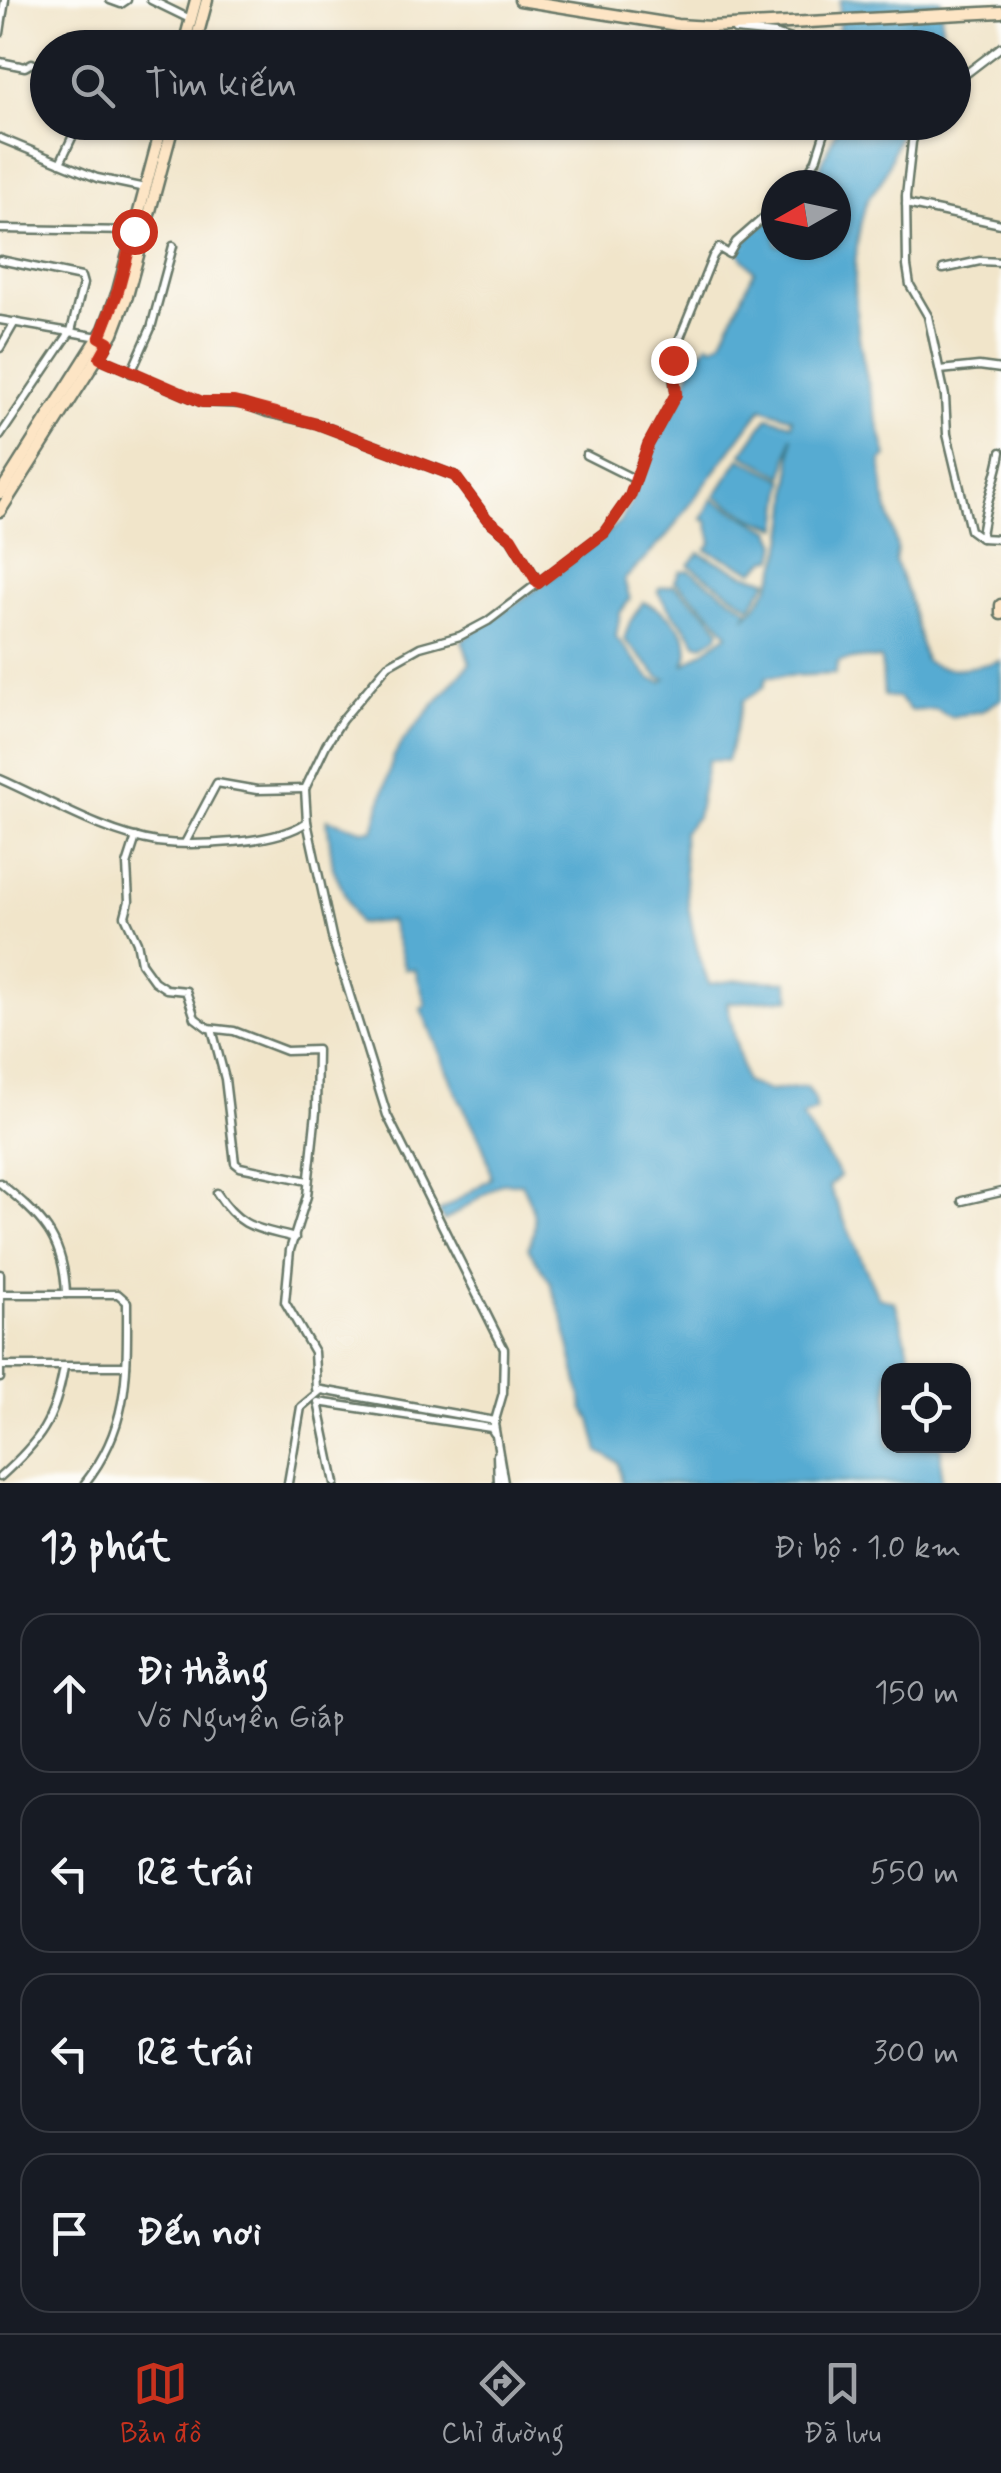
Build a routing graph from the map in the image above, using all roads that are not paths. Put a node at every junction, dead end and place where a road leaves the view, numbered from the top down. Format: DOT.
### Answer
graph roads {
  1 [pos="5,0"];
  2 [pos="110,0"];
  3 [pos="127,0"];
  4 [pos="151,0"];
  5 [pos="196,0"];
  6 [pos="207,0"];
  7 [pos="520,0"];
  8 [pos="1001,12"];
  9 [pos="190,19"];
  10 [pos="719,27"];
  11 [pos="187,30"];
  12 [pos="199,30"];
  13 [pos="743,30"];
  14 [pos="0,33"];
  15 [pos="1001,47"];
  16 [pos="0,62"];
  17 [pos="30,64"];
  18 [pos="971,71"];
  19 [pos="0,138"];
  20 [pos="71,140"];
  21 [pos="158,140"];
  22 [pos="169,140"];
  23 [pos="822,140"];
  24 [pos="913,140"];
  25 [pos="60,163"];
  26 [pos="810,170"];
  27 [pos="146,188"];
  28 [pos="906,204"];
  29 [pos="761,220"];
  30 [pos="1001,224"];
  31 [pos="0,229"];
  32 [pos="134,231"];
  33 [pos="173,246"];
  34 [pos="0,260"];
  35 [pos="1001,262"];
  36 [pos="943,269"];
  37 [pos="0,320"];
  38 [pos="15,322"];
  39 [pos="71,330"];
  40 [pos="104,339"];
  41 [pos="0,348"];
  42 [pos="100,358"];
  43 [pos="1001,369"];
  44 [pos="940,370"];
  45 [pos="131,374"];
  46 [pos="0,436"];
  47 [pos="1001,452"];
  48 [pos="586,455"];
  49 [pos="634,478"];
  50 [pos="0,493"];
  51 [pos="0,511"];
  52 [pos="981,538"];
  53 [pos="1001,539"];
  54 [pos="538,583"];
  55 [pos="1001,605"];
  56 [pos="1001,614"];
  57 [pos="0,779"];
  58 [pos="305,789"];
  59 [pos="307,822"];
  60 [pos="136,837"];
  61 [pos="184,843"];
  62 [pos="212,1029"];
  63 [pos="308,1181"];
  64 [pos="0,1183"];
  65 [pos="1001,1192"];
  66 [pos="217,1194"];
  67 [pos="962,1201"];
  68 [pos="295,1238"];
  69 [pos="0,1274"];
  70 [pos="1,1294"];
  71 [pos="66,1294"];
  72 [pos="0,1366"];
  73 [pos="64,1366"];
  74 [pos="126,1366"];
  75 [pos="0,1378"];
  76 [pos="320,1391"];
  77 [pos="495,1421"];
  78 [pos="0,1478"];
  79 [pos="85,1483"];
  80 [pos="288,1483"];
  81 [pos="334,1483"];
  82 [pos="501,1483"];
  1 -- 14 [label="street"];
  2 -- 3 [label="street"];
  4 -- 9 [label="street"];
  5 -- 9 [label="main road"];
  6 -- 12 [label="main road"];
  7 -- 10 [label="main road"];
  8 -- 10 [label="main road"];
  9 -- 11 [label="main road"];
  10 -- 13 [label="street"];
  15 -- 18 [label="street"];
  16 -- 17 [label="street"];
  19 -- 25 [label="street"];
  20 -- 25 [label="street"];
  21 -- 27 [label="main road"];
  22 -- 40 [label="main road"];
  23 -- 26 [label="street"];
  24 -- 28 [label="street"];
  25 -- 27 [label="street"];
  27 -- 32 [label="main road"];
  28 -- 30 [label="street"];
  28 -- 44 [label="street"];
  29 -- 49 [label="street"];
  31 -- 32 [label="street"];
  32 -- 40 [label="main road"];
  33 -- 45 [label="street"];
  34 -- 39 [label="street"];
  35 -- 36 [label="street"];
  37 -- 38 [label="street"];
  38 -- 39 [label="street"];
  38 -- 41 [label="street"];
  39 -- 40 [label="street"];
  39 -- 46 [label="street"];
  40 -- 42 [label="main road"];
  40 -- 50 [label="main road"];
  42 -- 45 [label="street"];
  42 -- 51 [label="main road"];
  43 -- 44 [label="street"];
  44 -- 52 [label="street"];
  45 -- 54 [label="street"];
  47 -- 52 [label="street"];
  48 -- 49 [label="street"];
  49 -- 54 [label="street"];
  52 -- 53 [label="street"];
  54 -- 58 [label="street"];
  55 -- 56 [label="main road"];
  57 -- 60 [label="street"];
  58 -- 59 [label="street"];
  58 -- 61 [label="street"];
  59 -- 61 [label="street"];
  59 -- 77 [label="street"];
  60 -- 61 [label="street"];
  60 -- 62 [label="street"];
  62 -- 63 [label="street"];
  62 -- 63 [label="street"];
  63 -- 68 [label="street"];
  64 -- 71 [label="street"];
  65 -- 67 [label="street"];
  66 -- 68 [label="street"];
  68 -- 76 [label="street"];
  69 -- 70 [label="street"];
  70 -- 71 [label="street"];
  70 -- 72 [label="street"];
  71 -- 74 [label="street"];
  72 -- 73 [label="street"];
  72 -- 75 [label="street"];
  73 -- 74 [label="street"];
  73 -- 78 [label="street"];
  74 -- 79 [label="street"];
  76 -- 77 [label="street"];
  76 -- 80 [label="street"];
  77 -- 82 [label="street"];
  81 -- 82 [label="street"];
}
